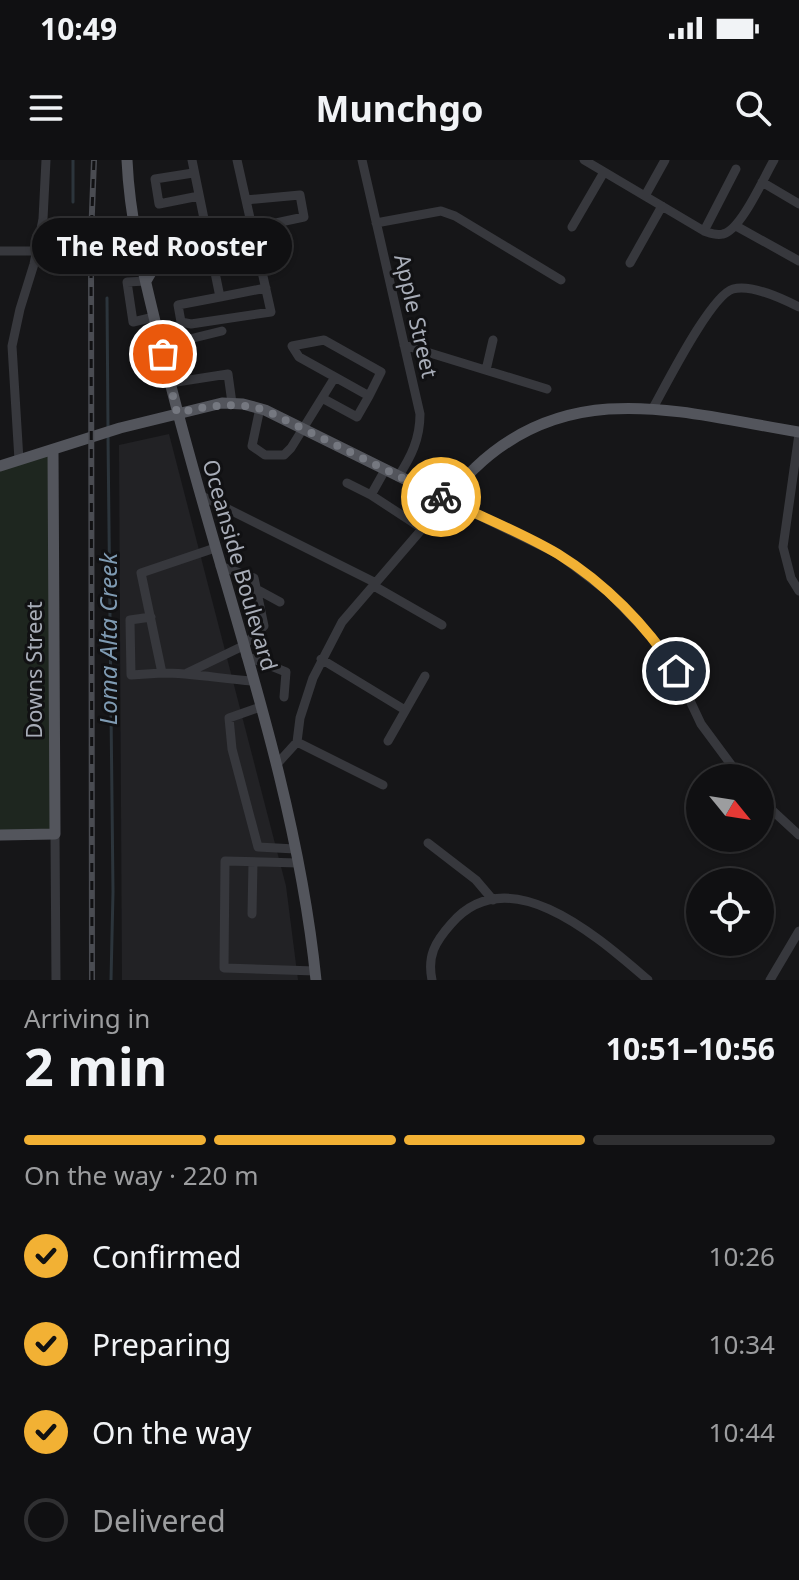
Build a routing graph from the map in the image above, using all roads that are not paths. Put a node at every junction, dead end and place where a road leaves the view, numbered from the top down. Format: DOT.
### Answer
graph roads {
  1 [pos="46,160"];
  2 [pos="127,160"];
  3 [pos="192,160"];
  4 [pos="237,160"];
  5 [pos="362,160"];
  6 [pos="585,160"];
  7 [pos="665,160"];
  8 [pos="774,160"];
  9 [pos="736,169"];
  10 [pos="604,172"];
  11 [pos="193,173"];
  12 [pos="762,182"];
  13 [pos="199,196"];
  14 [pos="645,196"];
  15 [pos="246,200"];
  16 [pos="799,204"];
  17 [pos="662,206"];
  18 [pos="133,220"];
  19 [pos="376,223"];
  20 [pos="736,226"];
  21 [pos="572,227"];
  22 [pos="252,228"];
  23 [pos="704,231"];
  24 [pos="207,237"];
  25 [pos="0,251"];
  26 [pos="37,251"];
  27 [pos="799,261"];
  28 [pos="630,263"];
  29 [pos="561,280"];
  30 [pos="146,281"];
  31 [pos="266,288"];
  32 [pos="220,297"];
  33 [pos="799,307"];
  34 [pos="154,317"];
  35 [pos="222,331"];
  36 [pos="493,340"];
  37 [pos="404,345"];
  38 [pos="161,346"];
  39 [pos="486,370"];
  40 [pos="335,377"];
  41 [pos="170,383"];
  42 [pos="547,389"];
  43 [pos="369,396"];
  44 [pos="322,398"];
  45 [pos="232,403"];
  46 [pos="260,408"];
  47 [pos="653,408"];
  48 [pos="177,413"];
  49 [pos="303,429"];
  50 [pos="799,433"];
  51 [pos="53,450"];
  52 [pos="19,460"];
  53 [pos="0,466"];
  54 [pos="385,470"];
  55 [pos="398,477"];
  56 [pos="347,483"];
  57 [pos="200,495"];
  58 [pos="371,495"];
  59 [pos="447,500"];
  60 [pos="423,529"];
  61 [pos="215,548"];
  62 [pos="220,566"];
  63 [pos="375,584"];
  64 [pos="256,589"];
  65 [pos="799,591"];
  66 [pos="280,602"];
  67 [pos="151,617"];
  68 [pos="442,625"];
  69 [pos="244,651"];
  70 [pos="321,659"];
  71 [pos="162,673"];
  72 [pos="187,673"];
  73 [pos="425,676"];
  74 [pos="252,681"];
  75 [pos="284,697"];
  76 [pos="260,707"];
  77 [pos="405,710"];
  78 [pos="388,741"];
  79 [pos="297,742"];
  80 [pos="277,764"];
  81 [pos="731,764"];
  82 [pos="383,785"];
  83 [pos="774,812"];
  84 [pos="55,834"];
  85 [pos="0,835"];
  86 [pos="799,835"];
  87 [pos="428,843"];
  88 [pos="295,849"];
  89 [pos="253,862"];
  90 [pos="298,863"];
  91 [pos="493,900"];
  92 [pos="252,914"];
  93 [pos="799,931"];
  94 [pos="318,977"];
  95 [pos="56,980"];
  96 [pos="432,980"];
  97 [pos="648,980"];
  98 [pos="770,980"];
  1 -- 26 [label="street"];
  2 -- 18 [label="main road, Oceanside Boulevard"];
  3 -- 11 [label="street"];
  4 -- 15 [label="street"];
  5 -- 19 [label="street, Apple Street"];
  6 -- 10 [label="street"];
  7 -- 14 [label="street"];
  8 -- 12 [label="street"];
  9 -- 23 [label="street"];
  10 -- 14 [label="street"];
  10 -- 21 [label="street"];
  11 -- 13 [label="street"];
  11 -- 13 [label="street"];
  12 -- 16 [label="street"];
  12 -- 20 [label="street"];
  13 -- 24 [label="street"];
  14 -- 17 [label="street"];
  15 -- 22 [label="street"];
  15 -- 22 [label="street"];
  17 -- 23 [label="street"];
  17 -- 28 [label="street"];
  18 -- 24 [label="main road"];
  18 -- 30 [label="main road, Oceanside Boulevard"];
  19 -- 29 [label="street"];
  19 -- 37 [label="street, Apple Street"];
  20 -- 23 [label="street"];
  20 -- 27 [label="street"];
  22 -- 31 [label="street"];
  24 -- 30 [label="main road"];
  24 -- 32 [label="street"];
  25 -- 26 [label="street"];
  26 -- 52 [label="street"];
  30 -- 34 [label="main road, Oceanside Boulevard"];
  30 -- 34 [label="street"];
  31 -- 32 [label="street"];
  31 -- 32 [label="street"];
  33 -- 47 [label="street"];
  34 -- 38 [label="main road, Oceanside Boulevard"];
  35 -- 38 [label="street"];
  36 -- 39 [label="street"];
  37 -- 39 [label="street"];
  37 -- 55 [label="street, Apple Street"];
  38 -- 41 [label="main road, Oceanside Boulevard"];
  39 -- 42 [label="street"];
  40 -- 43 [label="street"];
  40 -- 43 [label="street"];
  40 -- 44 [label="street"];
  41 -- 45 [label="street"];
  41 -- 48 [label="main road, Oceanside Boulevard"];
  43 -- 44 [label="street"];
  44 -- 49 [label="street"];
  45 -- 46 [label="main road"];
  45 -- 48 [label="main road"];
  46 -- 49 [label="main road"];
  46 -- 49 [label="street"];
  47 -- 50 [label="main road"];
  47 -- 59 [label="main road"];
  48 -- 51 [label="main road"];
  48 -- 57 [label="main road, Oceanside Boulevard"];
  49 -- 54 [label="main road"];
  50 -- 65 [label="street"];
  51 -- 52 [label="main road"];
  51 -- 84 [label="main road, Downs Street"];
  52 -- 53 [label="main road"];
  54 -- 55 [label="main road"];
  54 -- 58 [label="street"];
  55 -- 59 [label="main road"];
  56 -- 58 [label="street"];
  57 -- 61 [label="main road, Oceanside Boulevard"];
  57 -- 63 [label="street"];
  58 -- 60 [label="street"];
  59 -- 60 [label="street"];
  59 -- 81 [label="street"];
  60 -- 63 [label="street"];
  61 -- 62 [label="main road, Oceanside Boulevard"];
  61 -- 67 [label="street"];
  62 -- 64 [label="street"];
  62 -- 69 [label="main road, Oceanside Boulevard"];
  63 -- 68 [label="street"];
  63 -- 70 [label="street"];
  64 -- 66 [label="street"];
  64 -- 69 [label="street"];
  67 -- 71 [label="street"];
  67 -- 71 [label="street"];
  69 -- 72 [label="street"];
  69 -- 74 [label="main road, Oceanside Boulevard"];
  69 -- 75 [label="street"];
  70 -- 77 [label="street"];
  70 -- 79 [label="street"];
  71 -- 72 [label="street"];
  72 -- 74 [label="street"];
  73 -- 77 [label="street"];
  74 -- 76 [label="main road, Oceanside Boulevard"];
  76 -- 80 [label="main road, Oceanside Boulevard"];
  76 -- 88 [label="street"];
  77 -- 78 [label="street"];
  79 -- 80 [label="street"];
  79 -- 82 [label="street"];
  80 -- 88 [label="main road, Oceanside Boulevard"];
  83 -- 86 [label="street"];
  84 -- 85 [label="main road"];
  84 -- 95 [label="street"];
  87 -- 91 [label="street"];
  88 -- 90 [label="main road, Oceanside Boulevard"];
  89 -- 90 [label="street"];
  89 -- 92 [label="street"];
  89 -- 94 [label="street"];
  90 -- 94 [label="main road, Oceanside Boulevard"];
  91 -- 96 [label="street"];
  91 -- 97 [label="street"];
  93 -- 98 [label="street"];
}
